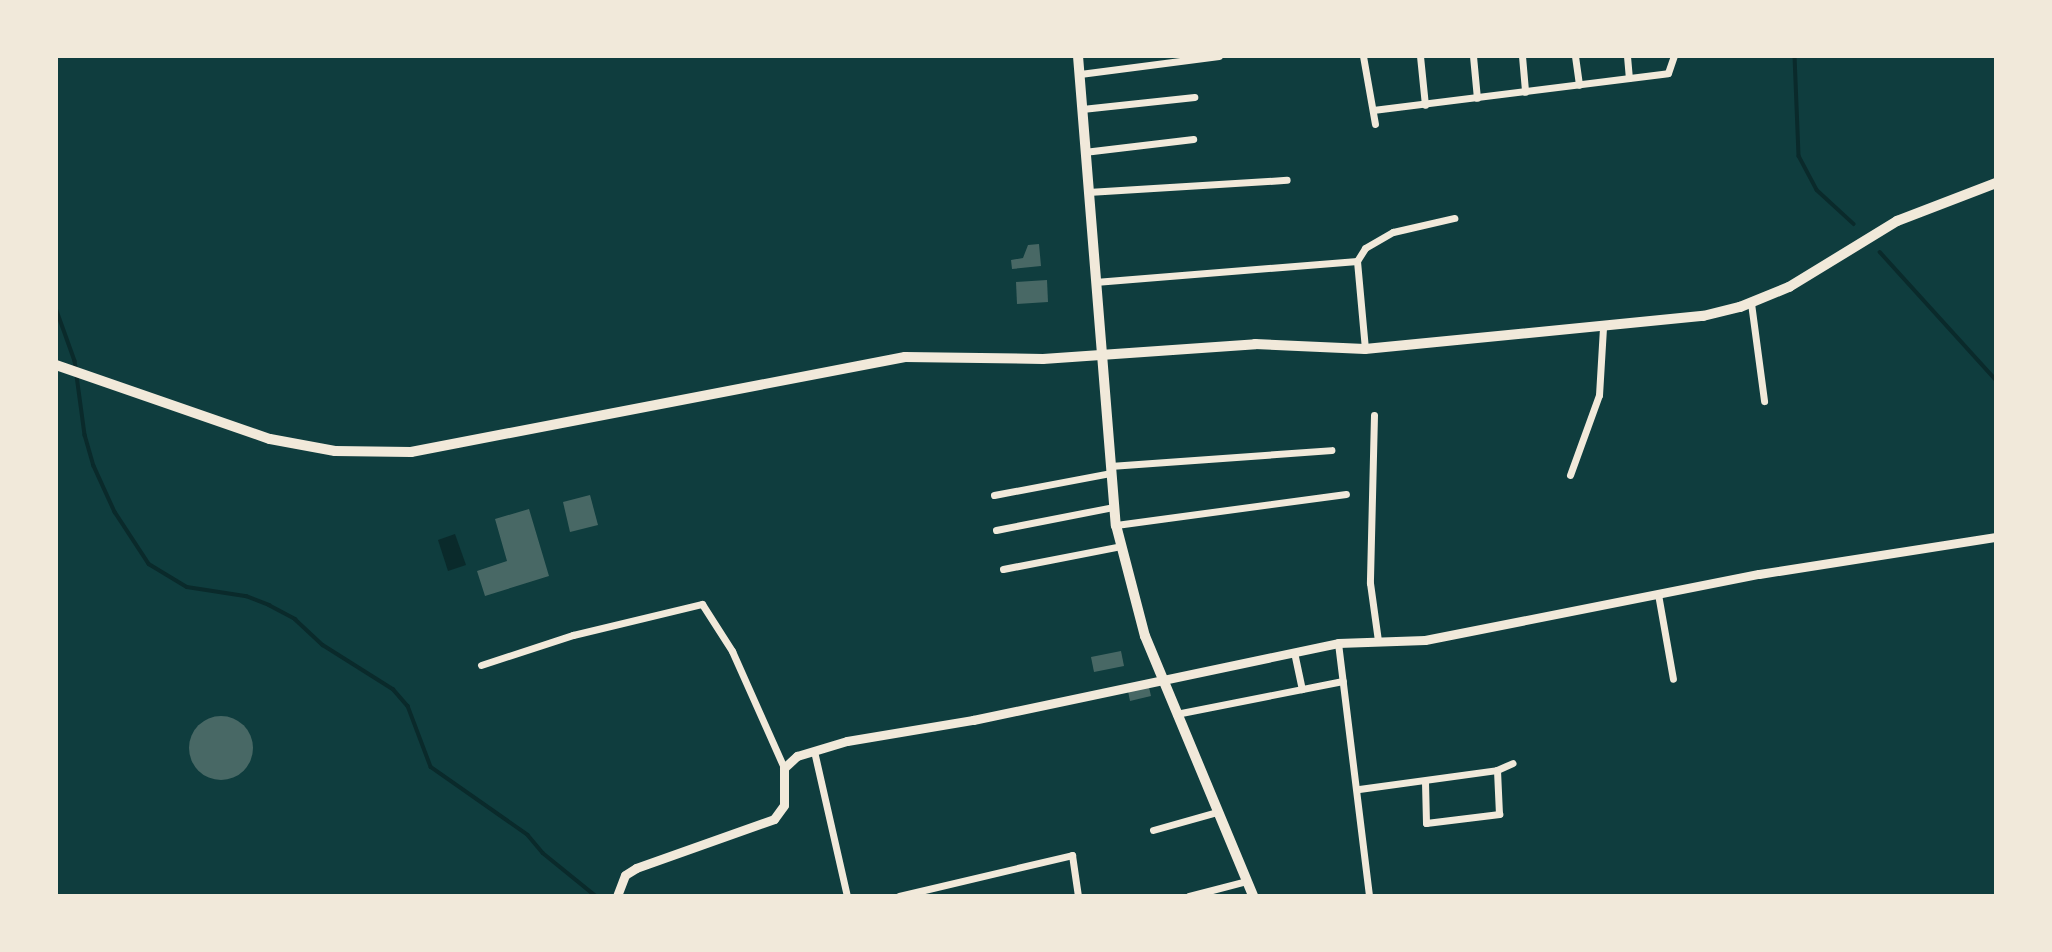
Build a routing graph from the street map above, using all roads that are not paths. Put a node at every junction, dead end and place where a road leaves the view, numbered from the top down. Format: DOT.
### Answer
graph roads {
  1 [pos="1079,56"];
  2 [pos="1219,56"];
  3 [pos="1363,56"];
  4 [pos="1420,56"];
  5 [pos="1473,56"];
  6 [pos="1521,56"];
  7 [pos="1575,56"];
  8 [pos="1627,56"];
  9 [pos="1674,56"];
  10 [pos="1080,74"];
  11 [pos="1629,78"];
  12 [pos="1579,85"];
  13 [pos="1525,92"];
  14 [pos="1194,97"];
  15 [pos="1477,98"];
  16 [pos="1425,105"];
  17 [pos="1082,109"];
  18 [pos="1373,110"];
  19 [pos="1375,124"];
  20 [pos="1193,139"];
  21 [pos="1084,152"];
  22 [pos="1287,180"];
  23 [pos="1996,183"];
  24 [pos="1087,192"];
  25 [pos="1454,218"];
  26 [pos="1357,261"];
  27 [pos="1094,282"];
  28 [pos="1751,303"];
  29 [pos="1603,327"];
  30 [pos="1365,349"];
  31 [pos="1099,353"];
  32 [pos="56,365"];
  33 [pos="1764,401"];
  34 [pos="1374,415"];
  35 [pos="1331,450"];
  36 [pos="1110,469"];
  37 [pos="1570,475"];
  38 [pos="1346,494"];
  39 [pos="994,495"];
  40 [pos="1114,507"];
  41 [pos="1115,525"];
  42 [pos="996,530"];
  43 [pos="1996,537"];
  44 [pos="1121,546"];
  45 [pos="1003,569"];
  46 [pos="1658,594"];
  47 [pos="1378,641"];
  48 [pos="1338,642"];
  49 [pos="1294,652"];
  50 [pos="481,665"];
  51 [pos="1162,679"];
  52 [pos="1673,679"];
  53 [pos="1343,681"];
  54 [pos="1302,689"];
  55 [pos="1176,714"];
  56 [pos="814,751"];
  57 [pos="1513,763"];
  58 [pos="784,768"];
  59 [pos="1497,770"];
  60 [pos="1425,782"];
  61 [pos="1359,789"];
  62 [pos="1217,812"];
  63 [pos="1153,830"];
  64 [pos="1247,881"];
  65 [pos="617,896"];
  66 [pos="846,896"];
  67 [pos="899,896"];
  68 [pos="1078,896"];
  69 [pos="1189,896"];
  70 [pos="1253,896"];
  71 [pos="1369,896"];
  1 -- 10 [label="main road"];
  2 -- 10 [label="street"];
  3 -- 18 [label="street"];
  4 -- 16 [label="street"];
  5 -- 15 [label="street"];
  6 -- 13 [label="street"];
  7 -- 12 [label="street"];
  8 -- 11 [label="street"];
  9 -- 11 [label="street"];
  10 -- 17 [label="main road"];
  11 -- 12 [label="street"];
  12 -- 13 [label="street"];
  13 -- 15 [label="street"];
  14 -- 17 [label="street"];
  15 -- 16 [label="street"];
  16 -- 18 [label="street"];
  17 -- 21 [label="main road"];
  18 -- 19 [label="street"];
  20 -- 21 [label="street"];
  21 -- 24 [label="main road"];
  22 -- 24 [label="street"];
  23 -- 28 [label="main road"];
  24 -- 27 [label="main road"];
  25 -- 26 [label="street"];
  26 -- 27 [label="street"];
  26 -- 30 [label="street"];
  27 -- 31 [label="main road"];
  28 -- 29 [label="main road"];
  28 -- 33 [label="street"];
  29 -- 30 [label="main road"];
  29 -- 37 [label="street"];
  30 -- 31 [label="main road"];
  31 -- 32 [label="main road"];
  31 -- 36 [label="main road"];
  34 -- 47 [label="street"];
  35 -- 36 [label="street"];
  36 -- 39 [label="street"];
  36 -- 40 [label="main road"];
  38 -- 41 [label="street"];
  40 -- 41 [label="main road"];
  40 -- 42 [label="street"];
  41 -- 44 [label="main road"];
  43 -- 46 [label="street"];
  44 -- 45 [label="street"];
  44 -- 51 [label="main road"];
  46 -- 47 [label="street"];
  46 -- 52 [label="street"];
  47 -- 48 [label="street"];
  48 -- 49 [label="street"];
  48 -- 53 [label="street"];
  49 -- 51 [label="street"];
  49 -- 54 [label="street"];
  50 -- 58 [label="street"];
  51 -- 55 [label="main road"];
  51 -- 56 [label="street"];
  53 -- 54 [label="street"];
  53 -- 61 [label="street"];
  54 -- 55 [label="street"];
  55 -- 62 [label="main road"];
  56 -- 58 [label="street"];
  56 -- 66 [label="street"];
  57 -- 59 [label="street"];
  58 -- 65 [label="street"];
  59 -- 60 [label="street"];
  59 -- 60 [label="street"];
  60 -- 61 [label="street"];
  61 -- 71 [label="street"];
  62 -- 63 [label="street"];
  62 -- 64 [label="main road"];
  64 -- 69 [label="street"];
  64 -- 70 [label="main road"];
  67 -- 68 [label="street"];
}
